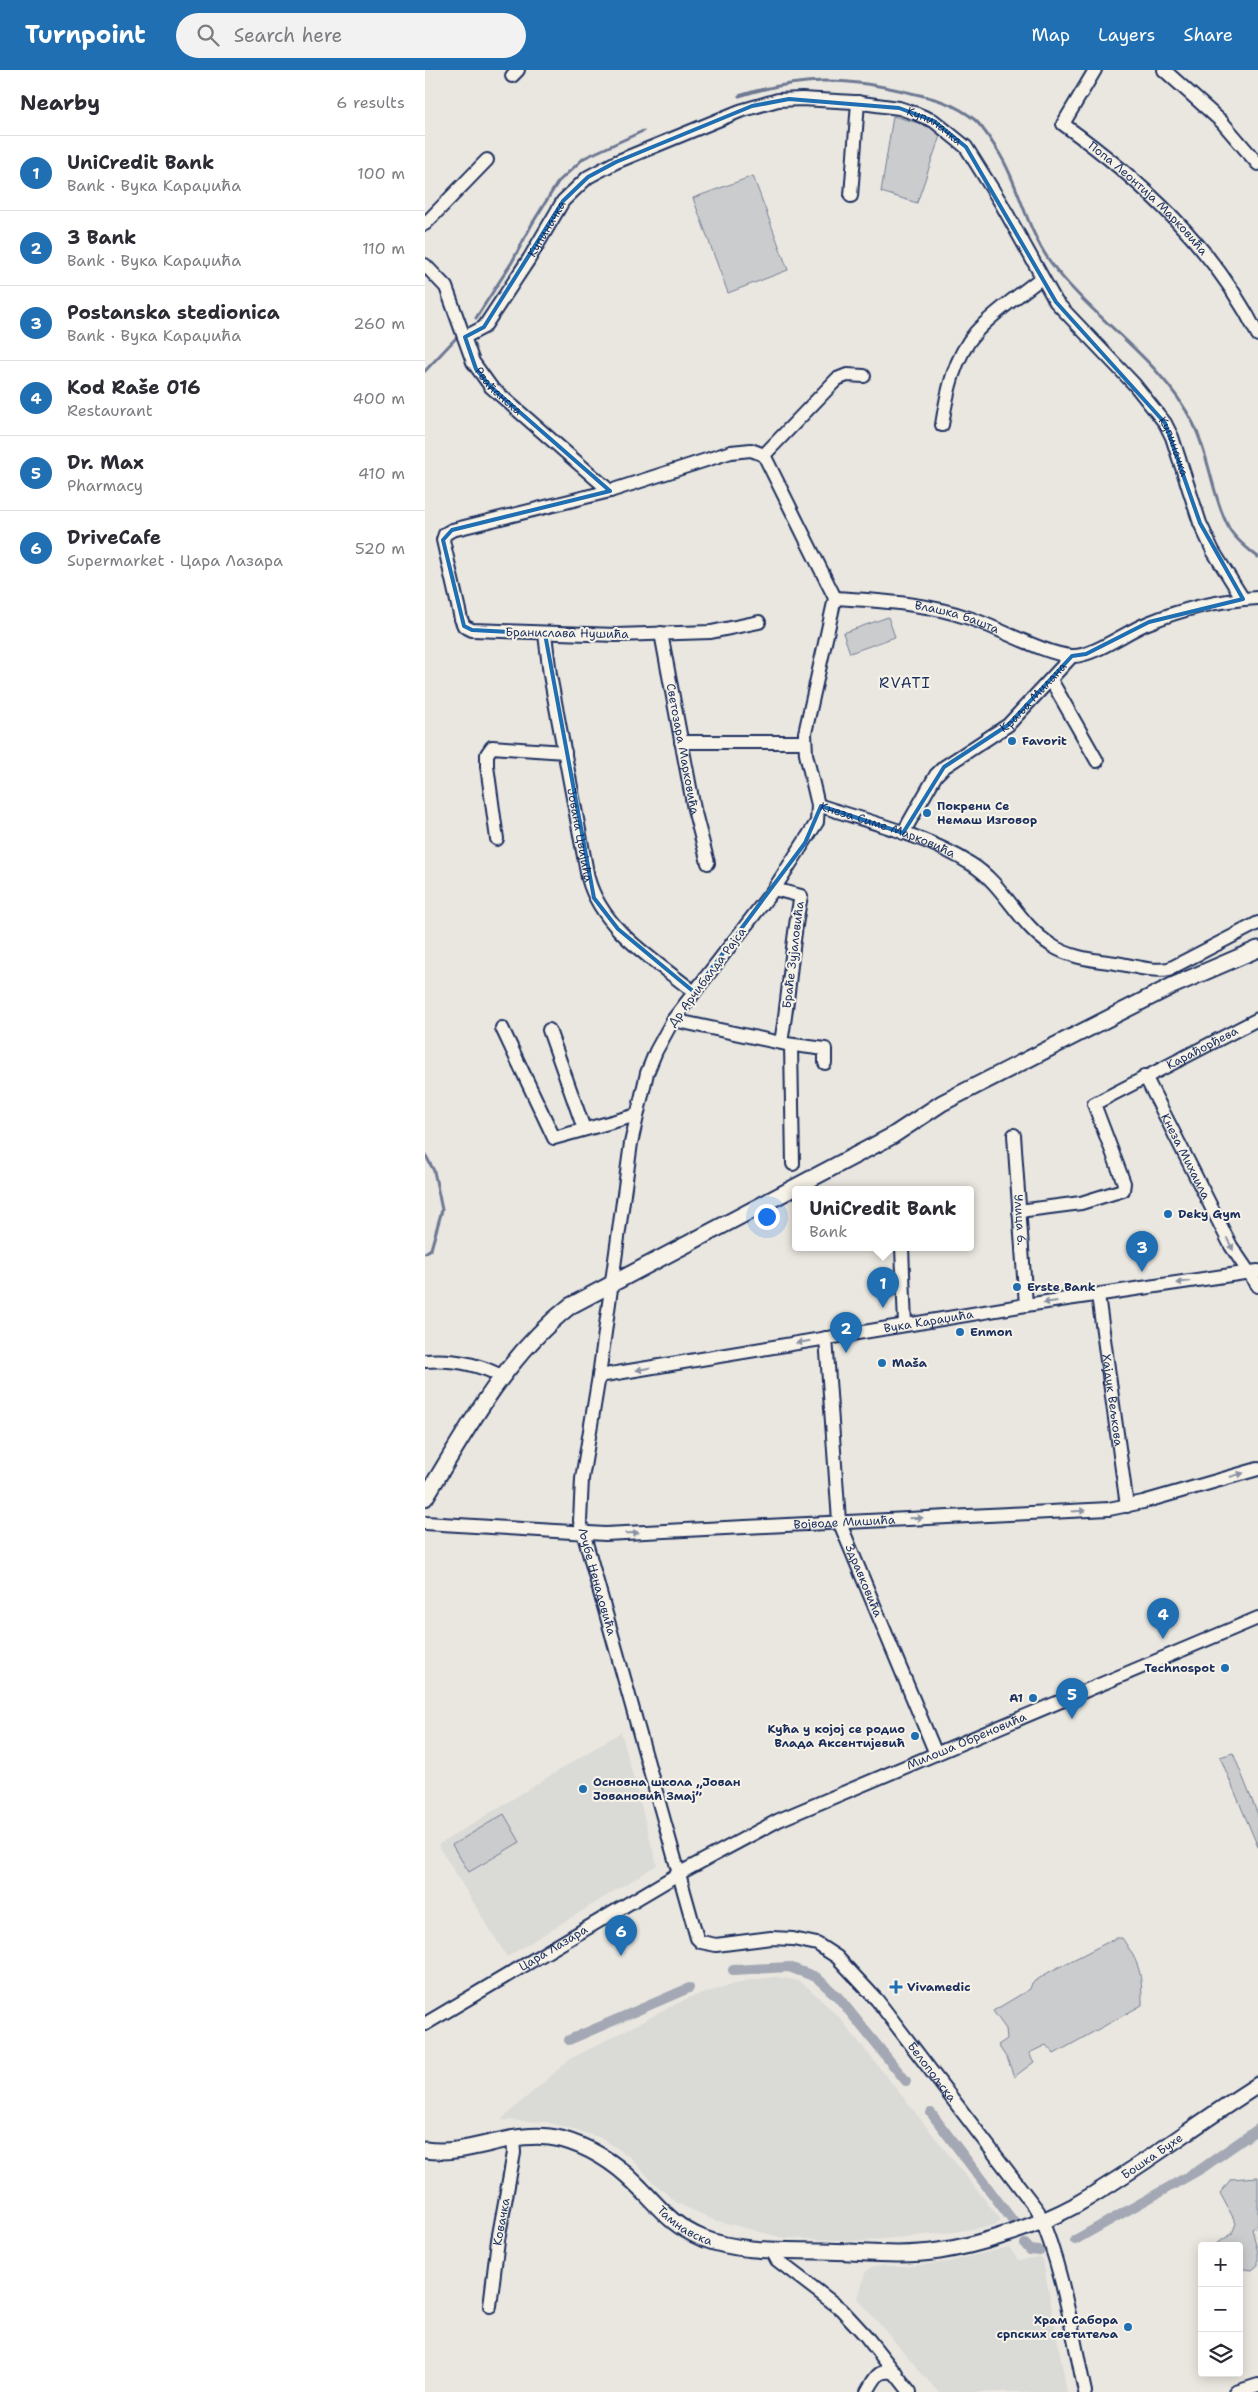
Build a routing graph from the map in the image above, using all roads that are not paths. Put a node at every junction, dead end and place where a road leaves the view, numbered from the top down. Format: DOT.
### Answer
graph roads {
  1 [pos="1095,70"];
  2 [pos="1163,70"];
  3 [pos="858,102"];
  4 [pos="487,160"];
  5 [pos="1258,164"];
  6 [pos="851,196"];
  7 [pos="425,224"];
  8 [pos="425,265"];
  9 [pos="1041,278"];
  10 [pos="1258,335"];
  11 [pos="465,337"];
  12 [pos="863,376"];
  13 [pos="942,425"];
  14 [pos="764,455"];
  15 [pos="610,491"];
  16 [pos="835,598"];
  17 [pos="1258,598"];
  18 [pos="1243,599"];
  19 [pos="759,622"];
  20 [pos="545,634"];
  21 [pos="661,634"];
  22 [pos="1072,656"];
  23 [pos="1051,680"];
  24 [pos="681,742"];
  25 [pos="805,742"];
  26 [pos="565,752"];
  27 [pos="1097,761"];
  28 [pos="819,805"];
  29 [pos="903,833"];
  30 [pos="497,839"];
  31 [pos="708,863"];
  32 [pos="774,889"];
  33 [pos="1258,923"];
  34 [pos="1258,949"];
  35 [pos="694,992"];
  36 [pos="1258,1019"];
  37 [pos="673,1020"];
  38 [pos="502,1028"];
  39 [pos="549,1030"];
  40 [pos="786,1044"];
  41 [pos="825,1063"];
  42 [pos="1145,1076"];
  43 [pos="637,1115"];
  44 [pos="584,1129"];
  45 [pos="1014,1135"];
  46 [pos="793,1164"];
  47 [pos="796,1186"];
  48 [pos="792,1188"];
  49 [pos="1019,1211"];
  50 [pos="902,1251"];
  51 [pos="1253,1272"];
  52 [pos="611,1282"];
  53 [pos="1258,1286"];
  54 [pos="1099,1295"];
  55 [pos="1026,1305"];
  56 [pos="905,1325"];
  57 [pos="826,1338"];
  58 [pos="425,1361"];
  59 [pos="501,1376"];
  60 [pos="599,1376"];
  61 [pos="1258,1468"];
  62 [pos="425,1498"];
  63 [pos="1127,1506"];
  64 [pos="839,1521"];
  65 [pos="425,1523"];
  66 [pos="583,1534"];
  67 [pos="1258,1618"];
  68 [pos="936,1754"];
  69 [pos="680,1873"];
  70 [pos="425,2024"];
  71 [pos="1258,2085"];
  72 [pos="513,2137"];
  73 [pos="425,2150"];
  74 [pos="1042,2220"];
  75 [pos="771,2249"];
  76 [pos="490,2306"];
  77 [pos="895,2373"];
  78 [pos="1258,2385"];
  79 [pos="867,2392"];
  80 [pos="910,2392"];
  81 [pos="1085,2392"];
  82 [pos="1236,2392"];
  1 -- 10 [label="street, Попа Леонтија Марковића"];
  2 -- 5 [label="street"];
  3 -- 6 [label="street"];
  3 -- 9 [label="street, Купиначка"];
  3 -- 11 [label="street, Купиначка"];
  4 -- 7 [label="street"];
  8 -- 11 [label="street, Рваћанска"];
  9 -- 13 [label="street"];
  9 -- 18 [label="street, Купиначка"];
  11 -- 15 [label="street, Рваћанска"];
  12 -- 14 [label="street"];
  14 -- 15 [label="street"];
  14 -- 16 [label="street"];
  15 -- 20 [label="street, Бранислава Нушића"];
  16 -- 22 [label="street, Влашка башта"];
  16 -- 25 [label="street, Кнеза Симе Марковића"];
  17 -- 18 [label="street, Краља Милана"];
  18 -- 22 [label="street, Краља Милана"];
  19 -- 21 [label="street, Бранислава Нушића"];
  20 -- 21 [label="street, Бранислава Нушића"];
  20 -- 26 [label="street, Јована Цвијића"];
  21 -- 24 [label="street, Светозара Марковића"];
  22 -- 23 [label="street, Краља Милана"];
  23 -- 27 [label="street"];
  23 -- 29 [label="street, Краља Милана"];
  24 -- 25 [label="street"];
  24 -- 31 [label="street, Светозара Марковића"];
  25 -- 28 [label="street, Кнеза Симе Марковића"];
  26 -- 30 [label="street"];
  26 -- 35 [label="street, Јована Цвијића"];
  28 -- 29 [label="street, Кнеза Симе Марковића"];
  28 -- 32 [label="street, Др Арчибалда Рајса"];
  29 -- 33 [label="street, Кнеза Симе Марковића"];
  32 -- 35 [label="street, Др Арчибалда Рајса"];
  32 -- 40 [label="street, Браће Зујаловића"];
  34 -- 47 [label="main road"];
  35 -- 37 [label="street, Др Арчибалда Рајса"];
  36 -- 42 [label="street, Карађорђева"];
  37 -- 40 [label="street"];
  37 -- 43 [label="street, Др Арчибалда Рајса"];
  38 -- 44 [label="street"];
  39 -- 44 [label="street"];
  40 -- 41 [label="street"];
  40 -- 46 [label="street, Браће Зујаловића"];
  42 -- 49 [label="street, Карађорђева"];
  42 -- 51 [label="street, Кнеза Михаила, one-way"];
  43 -- 44 [label="street"];
  43 -- 52 [label="street, Др Арчибалда Рајса"];
  45 -- 49 [label="street, Улица 6."];
  48 -- 52 [label="main road"];
  49 -- 55 [label="street, Улица 6."];
  50 -- 56 [label="street"];
  51 -- 53 [label="street, Кнеза Михаила"];
  51 -- 54 [label="street, Вука Караџића, one-way"];
  52 -- 59 [label="main road"];
  52 -- 60 [label="street, Љубе Ненадовића"];
  54 -- 55 [label="street, Вука Караџића, one-way"];
  54 -- 63 [label="street, Хајдук Вељкова"];
  55 -- 56 [label="street, Вука Караџића"];
  56 -- 57 [label="street, Вука Караџића"];
  57 -- 60 [label="street, Вука Караџића, one-way"];
  57 -- 64 [label="street, Здравковића"];
  58 -- 59 [label="street"];
  59 -- 62 [label="main road"];
  60 -- 66 [label="street, Љубе Ненадовића"];
  63 -- 61 [label="street, Војводе Мишића, one-way"];
  64 -- 63 [label="street, Војводе Мишића, one-way"];
  66 -- 64 [label="street, Војводе Мишића, one-way"];
  64 -- 68 [label="street, Здравковића"];
  65 -- 66 [label="street, Војводе Мишића"];
  66 -- 69 [label="street, Љубе Ненадовића"];
  67 -- 68 [label="street, Милоша Обреновића"];
  68 -- 69 [label="street, Милоша Обреновића"];
  69 -- 70 [label="street, Цара Лазара"];
  69 -- 74 [label="street, Белопољска"];
  71 -- 74 [label="main road, Бошка Бухе"];
  72 -- 73 [label="main road, Тамнавска"];
  72 -- 75 [label="main road, Тамнавска"];
  72 -- 76 [label="street, Ковачка"];
  74 -- 75 [label="main road, Бошка Бухе"];
  74 -- 81 [label="street, Белопољска"];
  75 -- 77 [label="street"];
  77 -- 79 [label="street"];
  77 -- 80 [label="street"];
  78 -- 82 [label="street"];
}
